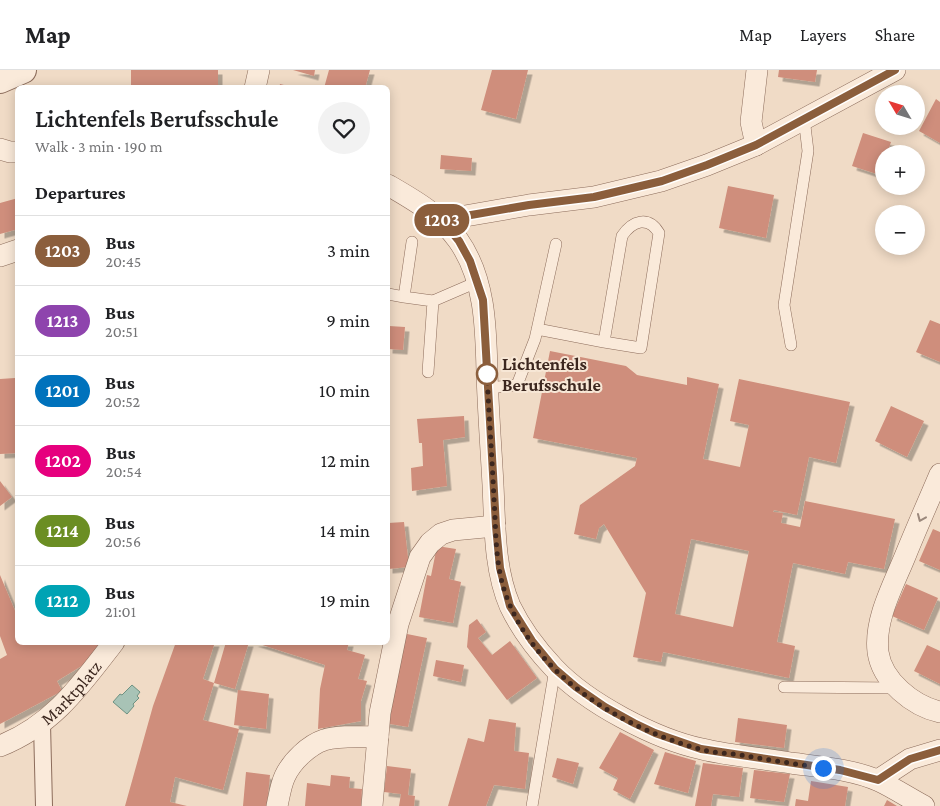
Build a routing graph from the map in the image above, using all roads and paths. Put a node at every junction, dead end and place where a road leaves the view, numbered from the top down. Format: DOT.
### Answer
graph roads {
  1 [pos="24,70"];
  2 [pos="259,70"];
  3 [pos="757,70"];
  4 [pos="890,71"];
  5 [pos="0,80"];
  6 [pos="256,85"];
  7 [pos="804,118"];
  8 [pos="756,145"];
  9 [pos="0,149"];
  10 [pos="15,152"];
  11 [pos="390,186"];
  12 [pos="442,220"];
  13 [pos="412,242"];
  14 [pos="556,244"];
  15 [pos="15,251"];
  16 [pos="0,256"];
  17 [pos="477,282"];
  18 [pos="390,294"];
  19 [pos="404,297"];
  20 [pos="433,301"];
  21 [pos="537,329"];
  22 [pos="604,342"];
  23 [pos="792,345"];
  24 [pos="428,372"];
  25 [pos="488,388"];
  26 [pos="940,474"];
  27 [pos="496,526"];
  28 [pos="112,645"];
  29 [pos="555,669"];
  30 [pos="784,687"];
  31 [pos="898,688"];
  32 [pos="940,712"];
  33 [pos="42,724"];
  34 [pos="378,737"];
  35 [pos="0,746"];
  36 [pos="940,750"];
  37 [pos="878,780"];
  38 [pos="44,806"];
  39 [pos="277,806"];
  40 [pos="372,806"];
  41 [pos="532,806"];
  42 [pos="924,806"];
  1 -- 5 [label="street"];
  2 -- 6 [label="street"];
  3 -- 8 [label="street"];
  4 -- 7 [label="street"];
  7 -- 8 [label="street"];
  7 -- 23 [label="lane"];
  8 -- 12 [label="street"];
  9 -- 10 [label="street"];
  11 -- 12 [label="street"];
  12 -- 17 [label="street"];
  13 -- 19 [label="lane"];
  14 -- 21 [label="lane"];
  15 -- 16 [label="street"];
  17 -- 20 [label="lane"];
  17 -- 25 [label="street"];
  18 -- 19 [label="lane"];
  19 -- 20 [label="lane"];
  20 -- 24 [label="lane"];
  21 -- 22 [label="lane"];
  21 -- 25 [label="lane"];
  22 -- 22 [label="lane"];
  25 -- 27 [label="street"];
  26 -- 31 [label="street, one-way"];
  27 -- 29 [label="street"];
  27 -- 34 [label="street"];
  28 -- 33 [label="street, Marktplatz"];
  29 -- 37 [label="street"];
  29 -- 41 [label="lane"];
  30 -- 31 [label="lane"];
  31 -- 32 [label="street"];
  33 -- 35 [label="street"];
  33 -- 38 [label="street, Marktplatz"];
  34 -- 39 [label="street"];
  34 -- 40 [label="street"];
  36 -- 37 [label="street"];
  37 -- 42 [label="street"];
}
